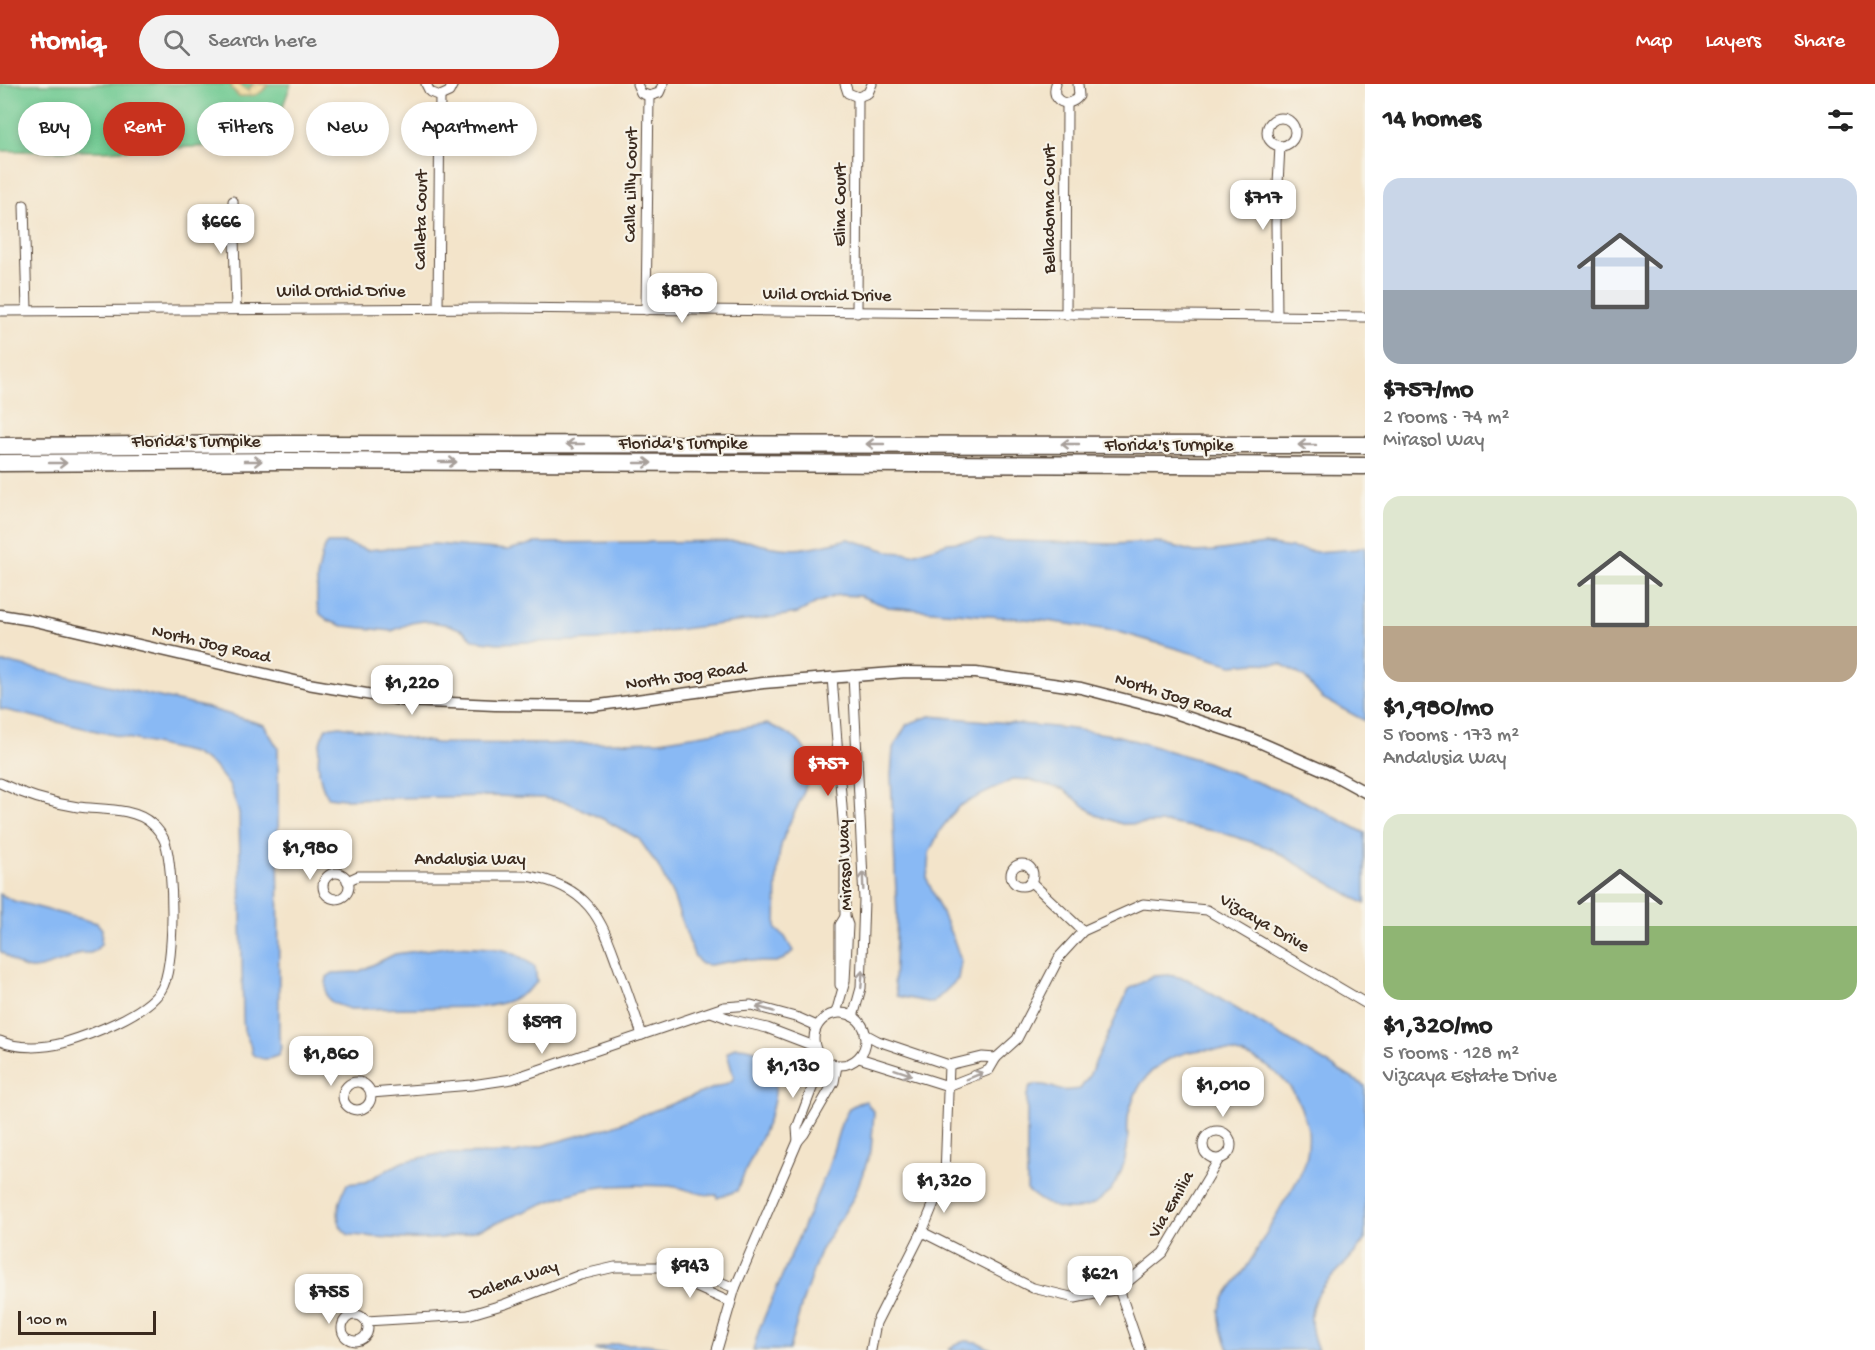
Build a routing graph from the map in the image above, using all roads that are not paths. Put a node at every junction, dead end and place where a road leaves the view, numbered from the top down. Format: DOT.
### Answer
graph roads {
  1 [pos="426,84"];
  2 [pos="453,84"];
  3 [pos="637,84"];
  4 [pos="663,84"];
  5 [pos="845,84"];
  6 [pos="872,84"];
  7 [pos="1056,84"];
  8 [pos="1078,84"];
  9 [pos="440,96"];
  10 [pos="650,96"];
  11 [pos="858,97"];
  12 [pos="1067,104"];
  13 [pos="1280,146"];
  14 [pos="233,201"];
  15 [pos="24,205"];
  16 [pos="438,308"];
  17 [pos="236,309"];
  18 [pos="0,310"];
  19 [pos="27,310"];
  20 [pos="646,310"];
  21 [pos="857,313"];
  22 [pos="1066,315"];
  23 [pos="1278,316"];
  24 [pos="1365,317"];
  25 [pos="1365,445"];
  26 [pos="0,446"];
  27 [pos="0,463"];
  28 [pos="1365,466"];
  29 [pos="0,615"];
  30 [pos="853,675"];
  31 [pos="832,677"];
  32 [pos="2,785"];
  33 [pos="1365,792"];
  34 [pos="347,881"];
  35 [pos="1031,882"];
  36 [pos="1083,931"];
  37 [pos="1365,1003"];
  38 [pos="711,1012"];
  39 [pos="836,1014"];
  40 [pos="853,1017"];
  41 [pos="817,1026"];
  42 [pos="865,1034"];
  43 [pos="642,1035"];
  44 [pos="0,1041"];
  45 [pos="814,1046"];
  46 [pos="820,1057"];
  47 [pos="858,1058"];
  48 [pos="996,1058"];
  49 [pos="949,1065"];
  50 [pos="837,1066"];
  51 [pos="948,1086"];
  52 [pos="371,1093"];
  53 [pos="798,1141"];
  54 [pos="1219,1159"];
  55 [pos="922,1232"];
  56 [pos="670,1267"];
  57 [pos="735,1288"];
  58 [pos="1119,1289"];
  59 [pos="730,1302"];
  60 [pos="366,1321"];
  61 [pos="717,1350"];
  62 [pos="872,1350"];
  63 [pos="1140,1350"];
  1 -- 9 [label="street"];
  2 -- 9 [label="street"];
  3 -- 10 [label="street"];
  4 -- 10 [label="street"];
  5 -- 11 [label="street"];
  6 -- 11 [label="street"];
  7 -- 12 [label="street, Belladonna Court"];
  8 -- 12 [label="street, Belladonna Court"];
  9 -- 16 [label="street, Calleta Court"];
  10 -- 20 [label="street, Calla Lilly Court"];
  11 -- 21 [label="street, Elina Court"];
  12 -- 22 [label="street, Belladonna Court"];
  13 -- 23 [label="street"];
  14 -- 17 [label="street"];
  15 -- 19 [label="street"];
  16 -- 17 [label="street, Wild Orchid Drive"];
  16 -- 20 [label="street, Wild Orchid Drive"];
  17 -- 19 [label="street, Wild Orchid Drive"];
  18 -- 19 [label="street, Wild Orchid Drive"];
  20 -- 21 [label="street, Wild Orchid Drive"];
  21 -- 22 [label="street, Wild Orchid Drive"];
  22 -- 23 [label="street, Wild Orchid Drive"];
  23 -- 24 [label="street, Wild Orchid Drive"];
  25 -- 26 [label="highway, Florida's Turnpike, one-way"];
  27 -- 28 [label="highway, Florida's Turnpike, one-way"];
  29 -- 31 [label="street, North Jog Road"];
  30 -- 31 [label="street, North Jog Road"];
  30 -- 33 [label="street, North Jog Road"];
  40 -- 30 [label="street, Mirasol Way, one-way"];
  31 -- 39 [label="street, Mirasol Way"];
  32 -- 44 [label="street"];
  34 -- 43 [label="street, Andalusia Way"];
  35 -- 36 [label="street"];
  36 -- 37 [label="street, Vizcaya Drive"];
  36 -- 48 [label="street, Vizcaya Drive"];
  41 -- 38 [label="street, one-way"];
  38 -- 43 [label="street"];
  38 -- 45 [label="street"];
  39 -- 40 [label="street"];
  39 -- 41 [label="street"];
  40 -- 42 [label="street"];
  41 -- 45 [label="street"];
  42 -- 47 [label="street"];
  42 -- 49 [label="street"];
  43 -- 52 [label="street"];
  45 -- 46 [label="street"];
  46 -- 50 [label="street"];
  46 -- 53 [label="street"];
  47 -- 50 [label="street"];
  47 -- 51 [label="street, one-way"];
  48 -- 49 [label="street"];
  51 -- 48 [label="street, Vizcaya Drive, one-way"];
  49 -- 51 [label="street"];
  50 -- 53 [label="street"];
  51 -- 55 [label="street"];
  53 -- 57 [label="street"];
  54 -- 58 [label="street, Via Emilia"];
  55 -- 58 [label="street, Via Emilia"];
  55 -- 62 [label="street"];
  56 -- 57 [label="street, Dalena Way"];
  56 -- 59 [label="street"];
  56 -- 60 [label="street, Dalena Way"];
  57 -- 59 [label="street"];
  58 -- 63 [label="street"];
  59 -- 61 [label="street"];
}
